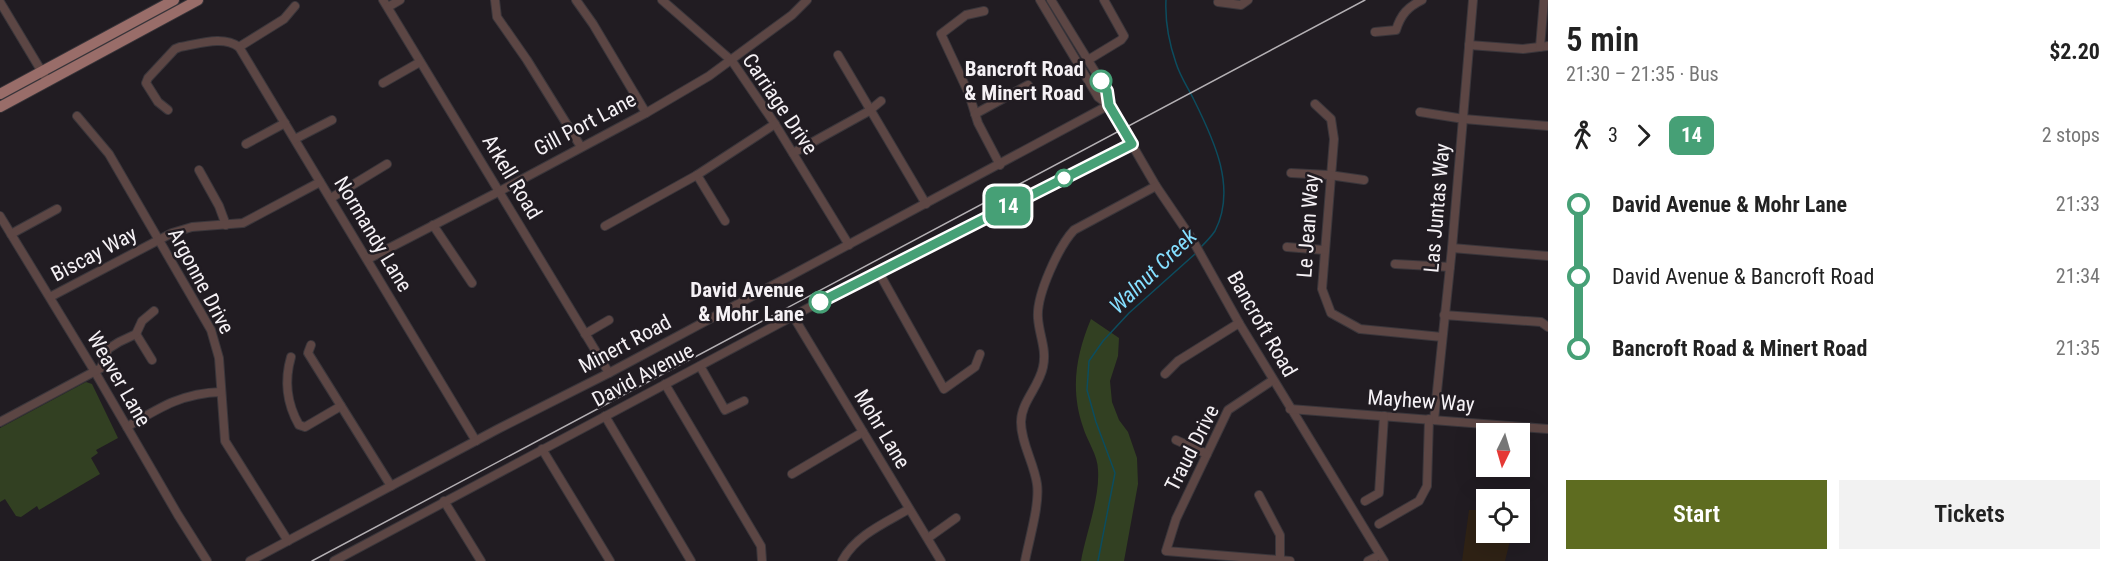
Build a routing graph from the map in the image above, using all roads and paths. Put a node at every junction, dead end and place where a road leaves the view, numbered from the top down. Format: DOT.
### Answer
graph roads {
  1 [pos="174,0"];
  2 [pos="198,0"];
  3 [pos="400,0"];
  4 [pos="495,0"];
  5 [pos="576,0"];
  6 [pos="662,0"];
  7 [pos="807,0"];
  8 [pos="1040,0"];
  9 [pos="1051,0"];
  10 [pos="1104,0"];
  11 [pos="1248,0"];
  12 [pos="1422,0"];
  13 [pos="1473,0"];
  14 [pos="1544,0"];
  15 [pos="0,2"];
  16 [pos="1218,2"];
  17 [pos="385,4"];
  18 [pos="295,6"];
  19 [pos="984,11"];
  20 [pos="1375,32"];
  21 [pos="1469,45"];
  22 [pos="239,47"];
  23 [pos="1544,47"];
  24 [pos="838,55"];
  25 [pos="1088,60"];
  26 [pos="732,61"];
  27 [pos="420,62"];
  28 [pos="45,77"];
  29 [pos="383,82"];
  30 [pos="1028,85"];
  31 [pos="0,94"];
  32 [pos="881,101"];
  33 [pos="1315,104"];
  34 [pos="1109,105"];
  35 [pos="0,107"];
  36 [pos="168,110"];
  37 [pos="869,111"];
  38 [pos="1420,112"];
  39 [pos="646,113"];
  40 [pos="975,114"];
  41 [pos="77,116"];
  42 [pos="1464,119"];
  43 [pos="332,120"];
  44 [pos="285,123"];
  45 [pos="775,124"];
  46 [pos="1548,126"];
  47 [pos="295,139"];
  48 [pos="246,144"];
  49 [pos="1132,144"];
  50 [pos="581,147"];
  51 [pos="793,153"];
  52 [pos="387,164"];
  53 [pos="1000,165"];
  54 [pos="199,170"];
  55 [pos="1291,173"];
  56 [pos="697,175"];
  57 [pos="1329,175"];
  58 [pos="1364,180"];
  59 [pos="321,182"];
  60 [pos="1156,186"];
  61 [pos="500,191"];
  62 [pos="331,198"];
  63 [pos="926,204"];
  64 [pos="57,209"];
  65 [pos="0,216"];
  66 [pos="725,221"];
  67 [pos="226,225"];
  68 [pos="433,225"];
  69 [pos="605,226"];
  70 [pos="11,234"];
  71 [pos="159,239"];
  72 [pos="849,245"];
  73 [pos="1287,247"];
  74 [pos="1452,248"];
  75 [pos="1324,250"];
  76 [pos="1548,256"];
  77 [pos="368,259"];
  78 [pos="1395,264"];
  79 [pos="1450,267"];
  80 [pos="878,271"];
  81 [pos="472,283"];
  82 [pos="50,297"];
  83 [pos="154,311"];
  84 [pos="1444,315"];
  85 [pos="793,316"];
  86 [pos="609,320"];
  87 [pos="1239,323"];
  88 [pos="1548,327"];
  89 [pos="136,334"];
  90 [pos="585,334"];
  91 [pos="1442,338"];
  92 [pos="311,345"];
  93 [pos="980,354"];
  94 [pos="291,357"];
  95 [pos="152,360"];
  96 [pos="700,366"];
  97 [pos="95,372"];
  98 [pos="609,373"];
  99 [pos="1165,374"];
  100 [pos="1273,380"];
  101 [pos="665,384"];
  102 [pos="221,392"];
  103 [pos="744,401"];
  104 [pos="341,406"];
  105 [pos="1290,409"];
  106 [pos="605,416"];
  107 [pos="1384,416"];
  108 [pos="1432,420"];
  109 [pos="0,422"];
  110 [pos="127,427"];
  111 [pos="1548,429"];
  112 [pos="862,432"];
  113 [pos="1176,440"];
  114 [pos="476,441"];
  115 [pos="542,448"];
  116 [pos="1207,454"];
  117 [pos="792,474"];
  118 [pos="391,486"];
  119 [pos="1259,495"];
  120 [pos="444,501"];
  121 [pos="1365,501"];
  122 [pos="909,508"];
  123 [pos="956,518"];
  124 [pos="1379,524"];
  125 [pos="928,538"];
  126 [pos="288,541"];
  127 [pos="1382,558"];
  128 [pos="1285,560"];
  129 [pos="207,561"];
  130 [pos="250,561"];
  131 [pos="334,561"];
  132 [pos="481,561"];
  133 [pos="610,561"];
  134 [pos="691,561"];
  135 [pos="762,561"];
  136 [pos="842,561"];
  137 [pos="941,561"];
  138 [pos="1025,561"];
  139 [pos="1368,561"];
  1 -- 28 [label="main road"];
  2 -- 28 [label="main road"];
  3 -- 17 [label="street"];
  4 -- 50 [label="street"];
  5 -- 39 [label="street"];
  6 -- 26 [label="street, Carriage Drive"];
  7 -- 26 [label="street, Gill Port Lane"];
  8 -- 34 [label="street, Bancroft Road"];
  9 -- 25 [label="street, Bancroft Road"];
  10 -- 25 [label="street"];
  11 -- 16 [label="street"];
  12 -- 20 [label="street"];
  13 -- 21 [label="street, Las Juntas Way"];
  14 -- 23 [label="street"];
  15 -- 28 [label="street"];
  17 -- 27 [label="street, Arkell Road"];
  18 -- 22 [label="street"];
  19 -- 40 [label="street"];
  21 -- 23 [label="street"];
  21 -- 42 [label="street, Las Juntas Way"];
  22 -- 36 [label="street"];
  22 -- 44 [label="street, Normandy Lane"];
  24 -- 37 [label="street"];
  25 -- 34 [label="street, Bancroft Road"];
  26 -- 39 [label="street, Gill Port Lane"];
  26 -- 45 [label="street, Carriage Drive"];
  27 -- 29 [label="street"];
  27 -- 61 [label="street, Arkell Road"];
  28 -- 31 [label="main road"];
  28 -- 35 [label="main road"];
  30 -- 40 [label="street"];
  32 -- 37 [label="street"];
  33 -- 57 [label="street, Le Jean Way"];
  34 -- 49 [label="street, Bancroft Road"];
  34 -- 53 [label="street, Minert Road"];
  37 -- 51 [label="street"];
  37 -- 63 [label="street"];
  38 -- 42 [label="street"];
  39 -- 50 [label="street, Gill Port Lane"];
  40 -- 53 [label="street"];
  41 -- 71 [label="street, Argonne Drive"];
  42 -- 46 [label="street"];
  42 -- 74 [label="street, Las Juntas Way"];
  43 -- 47 [label="street"];
  44 -- 47 [label="street, Normandy Lane"];
  44 -- 48 [label="street"];
  45 -- 51 [label="street, Carriage Drive"];
  45 -- 56 [label="street"];
  47 -- 59 [label="street, Normandy Lane"];
  49 -- 60 [label="street, Bancroft Road"];
  49 -- 80 [label="street, David Avenue"];
  50 -- 61 [label="street, Gill Port Lane"];
  51 -- 72 [label="street, Carriage Drive"];
  52 -- 62 [label="street"];
  53 -- 63 [label="street, Minert Road"];
  54 -- 67 [label="street"];
  55 -- 57 [label="street"];
  56 -- 66 [label="street"];
  56 -- 69 [label="street"];
  57 -- 58 [label="street"];
  57 -- 75 [label="street, Le Jean Way"];
  59 -- 62 [label="street, Normandy Lane"];
  59 -- 67 [label="street, Biscay Way"];
  60 -- 87 [label="street, Bancroft Road"];
  60 -- 138 [label="street"];
  61 -- 68 [label="street, Gill Port Lane"];
  61 -- 90 [label="street, Arkell Road"];
  62 -- 77 [label="street, Normandy Lane"];
  63 -- 72 [label="street, Minert Road"];
  64 -- 70 [label="street"];
  65 -- 70 [label="street, Weaver Lane"];
  67 -- 71 [label="street, Biscay Way"];
  68 -- 77 [label="street, Gill Port Lane"];
  68 -- 81 [label="street"];
  70 -- 82 [label="street, Weaver Lane"];
  71 -- 82 [label="street, Biscay Way"];
  71 -- 102 [label="street, Argonne Drive"];
  72 -- 98 [label="street, Minert Road"];
  73 -- 75 [label="street"];
  74 -- 76 [label="street"];
  74 -- 79 [label="street, Las Juntas Way"];
  75 -- 91 [label="street, Le Jean Way"];
  77 -- 114 [label="street, Normandy Lane"];
  78 -- 79 [label="street"];
  79 -- 84 [label="street, Las Juntas Way"];
  80 -- 85 [label="street, David Avenue"];
  80 -- 93 [label="street"];
  82 -- 97 [label="street, Weaver Lane"];
  83 -- 89 [label="street"];
  84 -- 88 [label="street"];
  84 -- 91 [label="street, Las Juntas Way"];
  85 -- 96 [label="street, David Avenue"];
  85 -- 112 [label="street, Mohr Lane"];
  86 -- 90 [label="street"];
  87 -- 99 [label="street"];
  87 -- 100 [label="street, Bancroft Road"];
  89 -- 95 [label="street"];
  89 -- 97 [label="street"];
  90 -- 98 [label="street, Arkell Road"];
  91 -- 108 [label="street, Las Juntas Way"];
  92 -- 104 [label="street"];
  94 -- 104 [label="street"];
  96 -- 101 [label="street, David Avenue"];
  96 -- 103 [label="street"];
  97 -- 109 [label="street"];
  97 -- 110 [label="street, Weaver Lane"];
  98 -- 114 [label="street, Minert Road"];
  100 -- 105 [label="street, Bancroft Road"];
  100 -- 116 [label="street, Traud Drive"];
  101 -- 106 [label="street, David Avenue"];
  101 -- 135 [label="street"];
  102 -- 110 [label="street"];
  102 -- 126 [label="street, Argonne Drive"];
  104 -- 118 [label="street"];
  105 -- 107 [label="street, Mayhew Way"];
  105 -- 127 [label="street, Bancroft Road"];
  106 -- 115 [label="street, David Avenue"];
  106 -- 134 [label="street"];
  107 -- 108 [label="street, Mayhew Way"];
  107 -- 121 [label="street"];
  108 -- 111 [label="street, Mayhew Way"];
  108 -- 124 [label="street, Las Juntas Way"];
  110 -- 129 [label="street, Weaver Lane"];
  112 -- 117 [label="street"];
  112 -- 122 [label="street, Mohr Lane"];
  113 -- 116 [label="street"];
  114 -- 118 [label="street, Minert Road"];
  115 -- 120 [label="street, David Avenue"];
  115 -- 133 [label="street"];
  116 -- 128 [label="street, Traud Drive"];
  118 -- 126 [label="street, Minert Road"];
  119 -- 128 [label="street"];
  120 -- 131 [label="street, David Avenue"];
  120 -- 132 [label="street"];
  122 -- 125 [label="street, Mohr Lane"];
  122 -- 136 [label="street"];
  123 -- 125 [label="street"];
  125 -- 137 [label="street, Mohr Lane"];
  126 -- 130 [label="street, Minert Road"];
  127 -- 139 [label="street"];
}
